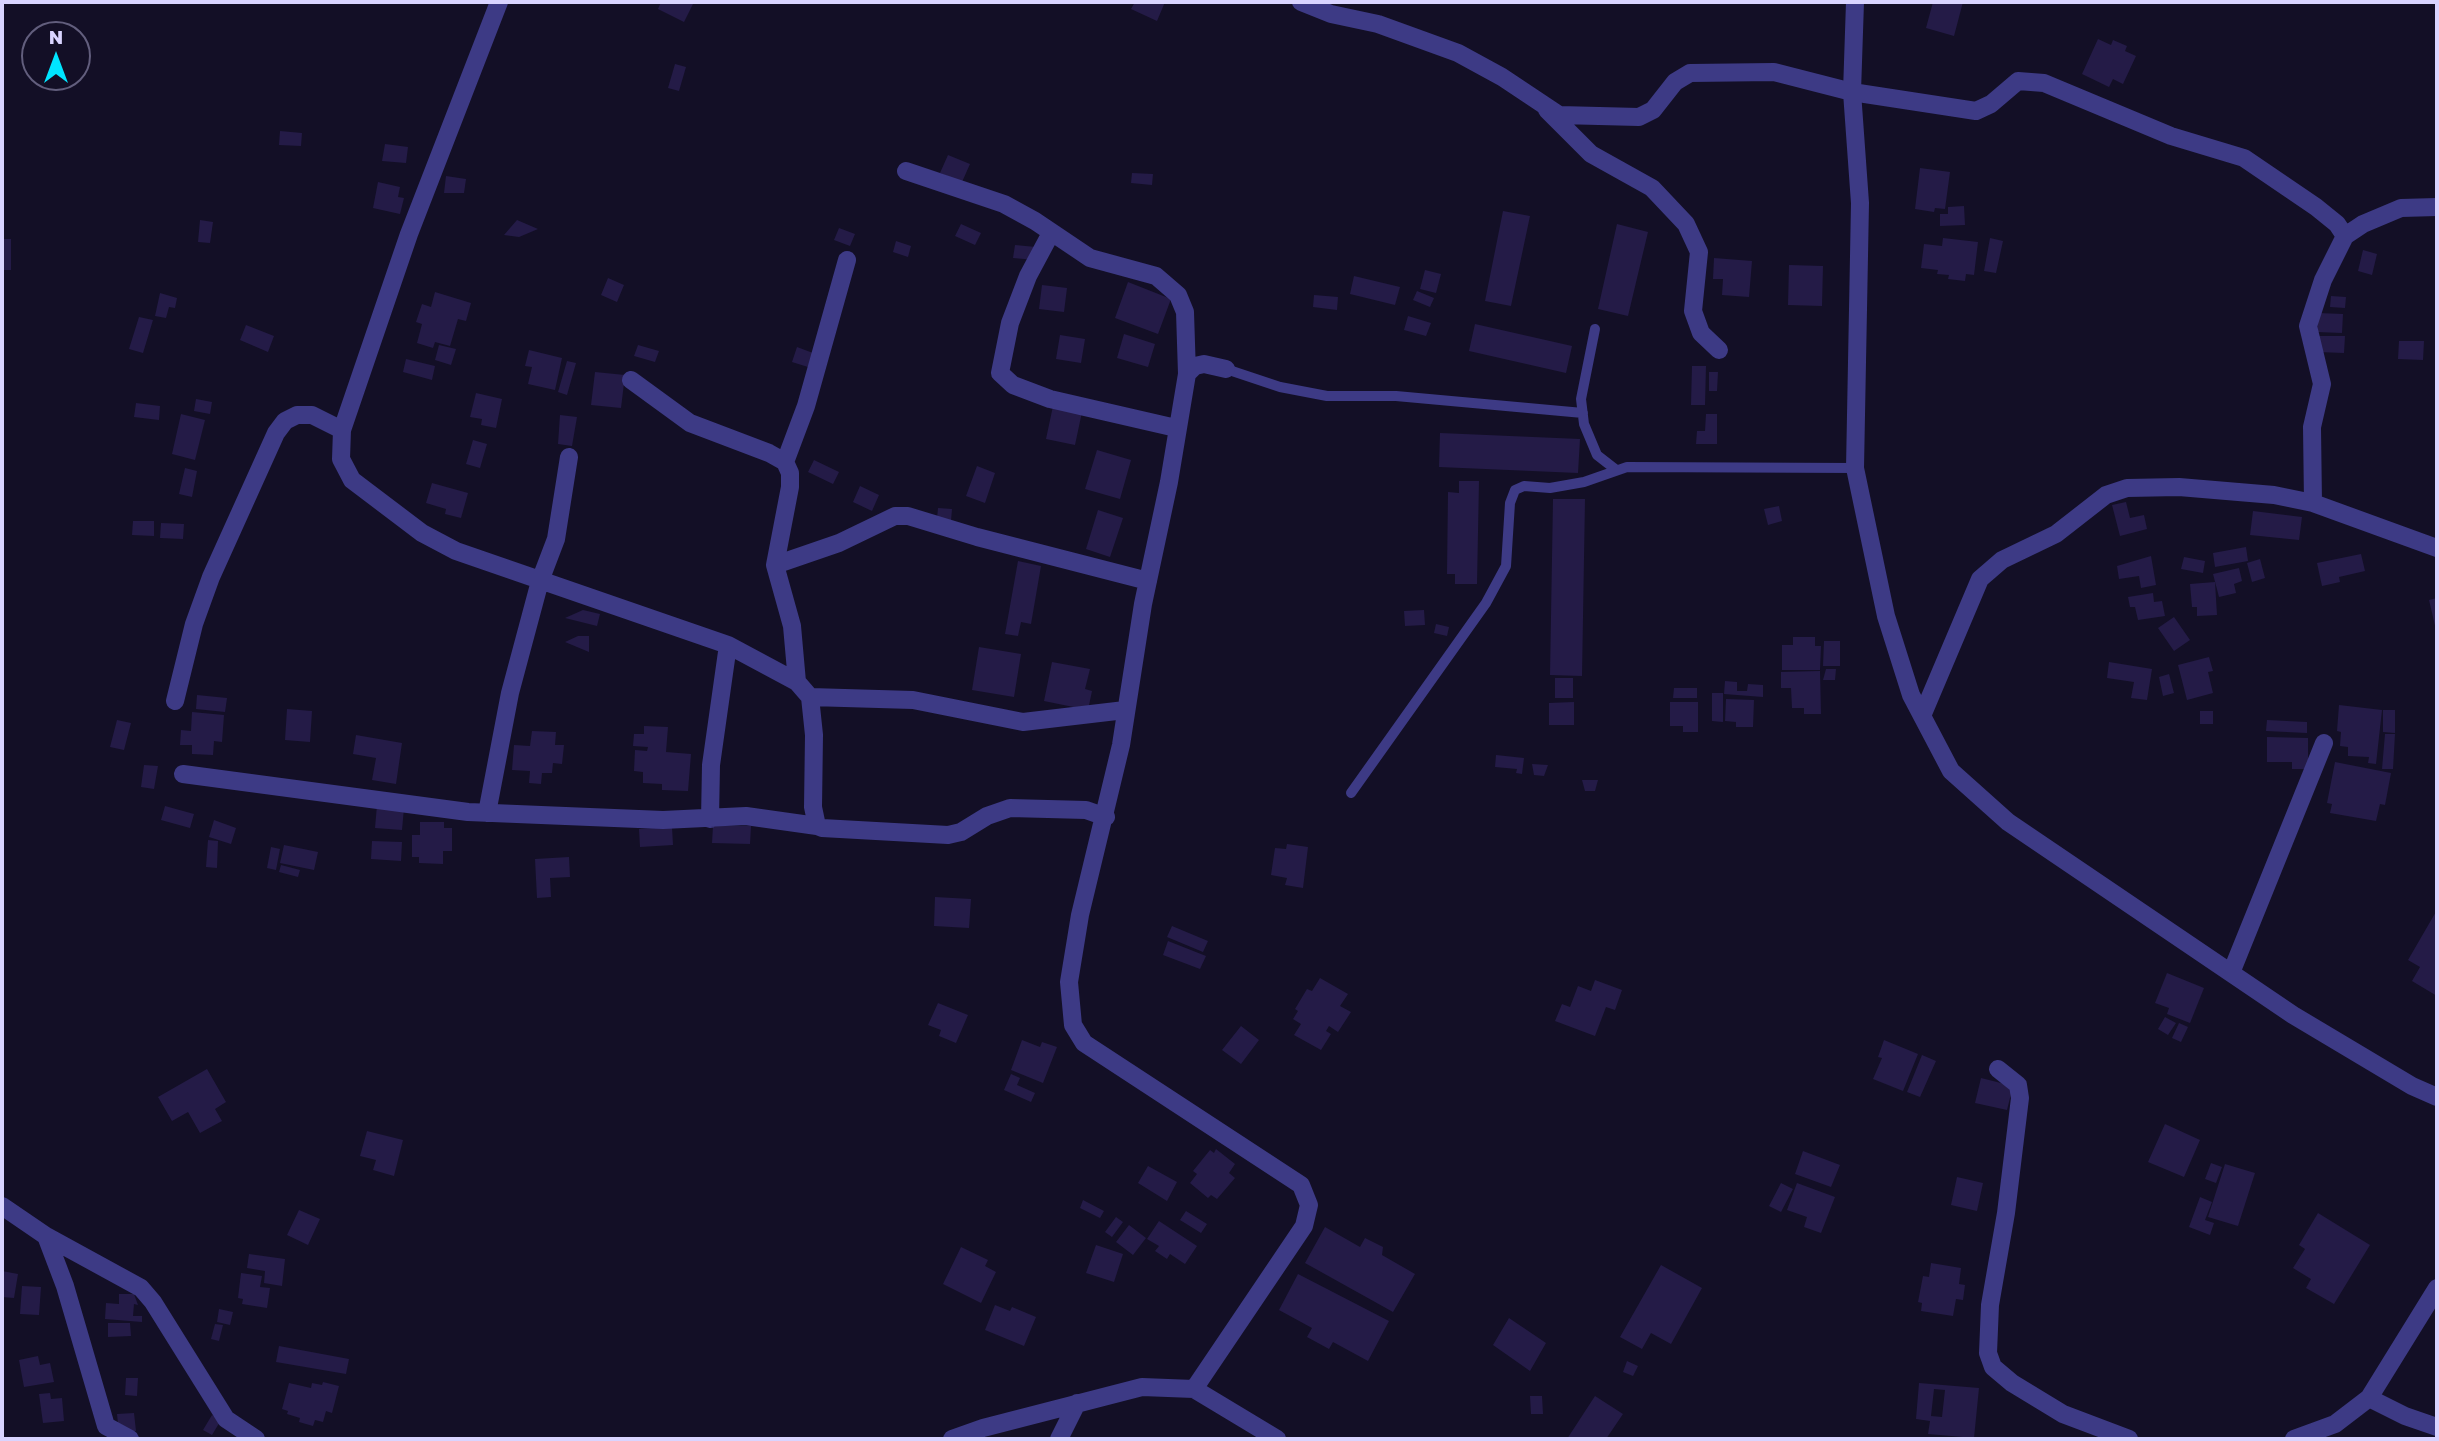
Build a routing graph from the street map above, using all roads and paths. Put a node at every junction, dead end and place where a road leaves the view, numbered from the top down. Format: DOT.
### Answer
graph roads {
  1 [pos="499,2"];
  2 [pos="1301,2"];
  3 [pos="1855,2"];
  4 [pos="1852,92"];
  5 [pos="1544,108"];
  6 [pos="906,171"];
  7 [pos="2437,207"];
  8 [pos="1051,233"];
  9 [pos="2345,236"];
  10 [pos="847,260"];
  11 [pos="1595,329"];
  12 [pos="1719,351"];
  13 [pos="1226,369"];
  14 [pos="1187,374"];
  15 [pos="631,380"];
  16 [pos="1583,414"];
  17 [pos="1176,428"];
  18 [pos="342,430"];
  19 [pos="569,457"];
  20 [pos="785,462"];
  21 [pos="1855,468"];
  22 [pos="1615,469"];
  23 [pos="2313,503"];
  24 [pos="2437,548"];
  25 [pos="775,565"];
  26 [pos="540,581"];
  27 [pos="1147,581"];
  28 [pos="728,645"];
  29 [pos="797,682"];
  30 [pos="810,697"];
  31 [pos="175,701"];
  32 [pos="1125,710"];
  33 [pos="1922,716"];
  34 [pos="2323,743"];
  35 [pos="183,774"];
  36 [pos="1351,793"];
  37 [pos="487,813"];
  38 [pos="1106,817"];
  39 [pos="710,819"];
  40 [pos="817,826"];
  41 [pos="2231,973"];
  42 [pos="1998,1069"];
  43 [pos="2437,1097"];
  44 [pos="2,1206"];
  45 [pos="46,1236"];
  46 [pos="2437,1288"];
  47 [pos="1194,1389"];
  48 [pos="2369,1398"];
  49 [pos="1077,1403"];
  50 [pos="2437,1427"];
  51 [pos="239,1434"];
  52 [pos="130,1439"];
  53 [pos="256,1439"];
  54 [pos="952,1439"];
  55 [pos="1059,1439"];
  56 [pos="1277,1439"];
  57 [pos="2129,1439"];
  58 [pos="2294,1439"];
  1 -- 18 [label="street"];
  2 -- 5 [label="street"];
  3 -- 4 [label="street"];
  4 -- 5 [label="street"];
  4 -- 9 [label="street"];
  4 -- 21 [label="street"];
  5 -- 12 [label="street"];
  6 -- 8 [label="street"];
  7 -- 9 [label="street"];
  8 -- 14 [label="street"];
  8 -- 17 [label="street"];
  9 -- 23 [label="street"];
  10 -- 20 [label="street"];
  11 -- 16 [label="lane"];
  13 -- 14 [label="street"];
  13 -- 16 [label="lane"];
  14 -- 17 [label="street"];
  15 -- 20 [label="street"];
  16 -- 22 [label="lane"];
  17 -- 27 [label="street"];
  18 -- 26 [label="street"];
  18 -- 31 [label="street"];
  19 -- 26 [label="street"];
  20 -- 25 [label="street"];
  21 -- 22 [label="lane"];
  21 -- 33 [label="street"];
  22 -- 36 [label="lane"];
  23 -- 24 [label="street"];
  23 -- 33 [label="street"];
  25 -- 27 [label="street"];
  25 -- 29 [label="street"];
  26 -- 28 [label="street"];
  26 -- 37 [label="street"];
  27 -- 32 [label="street"];
  28 -- 29 [label="street"];
  28 -- 39 [label="street"];
  29 -- 30 [label="street"];
  30 -- 32 [label="street"];
  30 -- 40 [label="street"];
  32 -- 38 [label="street"];
  33 -- 41 [label="street"];
  34 -- 41 [label="street"];
  35 -- 37 [label="street"];
  37 -- 39 [label="street"];
  38 -- 40 [label="street"];
  38 -- 47 [label="street"];
  39 -- 40 [label="street"];
  41 -- 43 [label="street"];
  42 -- 57 [label="street"];
  44 -- 45 [label="street"];
  45 -- 51 [label="street"];
  45 -- 52 [label="street"];
  46 -- 48 [label="street"];
  47 -- 49 [label="street"];
  47 -- 56 [label="street"];
  48 -- 50 [label="street"];
  48 -- 58 [label="street"];
  49 -- 54 [label="street"];
  49 -- 55 [label="street"];
  51 -- 53 [label="street"];
}
